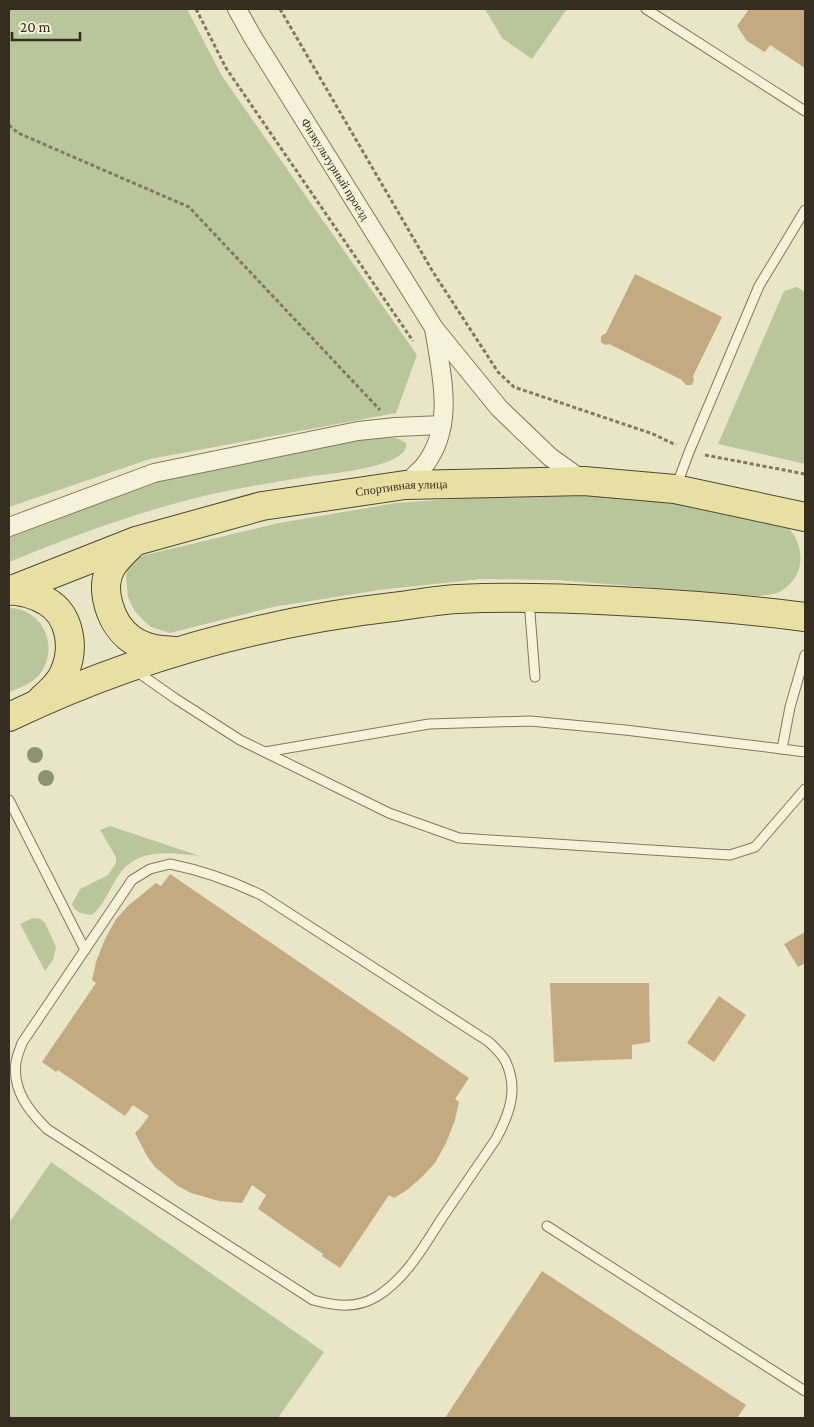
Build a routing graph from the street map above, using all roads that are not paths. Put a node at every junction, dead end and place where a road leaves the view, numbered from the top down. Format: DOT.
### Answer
graph roads {
  1 [pos="237,9"];
  2 [pos="646,9"];
  3 [pos="805,111"];
  4 [pos="805,210"];
  5 [pos="434,328"];
  6 [pos="442,425"];
  7 [pos="584,481"];
  8 [pos="405,484"];
  9 [pos="675,489"];
  10 [pos="801,518"];
  11 [pos="9,527"];
  12 [pos="136,541"];
  13 [pos="9,590"];
  14 [pos="805,595"];
  15 [pos="529,597"];
  16 [pos="769,612"];
  17 [pos="805,617"];
  18 [pos="179,651"];
  19 [pos="805,655"];
  20 [pos="130,667"];
  21 [pos="535,677"];
  22 [pos="37,704"];
  23 [pos="9,717"];
  24 [pos="782,749"];
  25 [pos="265,752"];
  26 [pos="805,752"];
  27 [pos="805,789"];
  28 [pos="9,800"];
  29 [pos="85,950"];
  30 [pos="546,1226"];
  31 [pos="805,1391"];
  1 -- 5 [label="street, Физкультурный проезд"];
  2 -- 3 [label="lane"];
  4 -- 9 [label="lane"];
  5 -- 6 [label="street"];
  5 -- 7 [label="street, Физкультурный проезд"];
  6 -- 8 [label="street"];
  6 -- 11 [label="street"];
  7 -- 8 [label="main road, Спортивная улица"];
  7 -- 9 [label="main road, Спортивная улица"];
  8 -- 12 [label="main road, Спортивная улица"];
  9 -- 10 [label="main road, Спортивная улица"];
  12 -- 13 [label="main road, Спортивная улица"];
  12 -- 18 [label="main road"];
  13 -- 22 [label="main road"];
  14 -- 16 [label="main road"];
  15 -- 16 [label="main road"];
  15 -- 18 [label="main road"];
  15 -- 21 [label="lane"];
  16 -- 17 [label="main road"];
  18 -- 20 [label="main road"];
  19 -- 24 [label="lane"];
  20 -- 22 [label="main road"];
  20 -- 25 [label="lane"];
  22 -- 23 [label="main road"];
  24 -- 25 [label="lane"];
  24 -- 26 [label="lane"];
  25 -- 27 [label="lane"];
  28 -- 29 [label="lane"];
  29 -- 29 [label="lane"];
  30 -- 31 [label="lane"];
}
